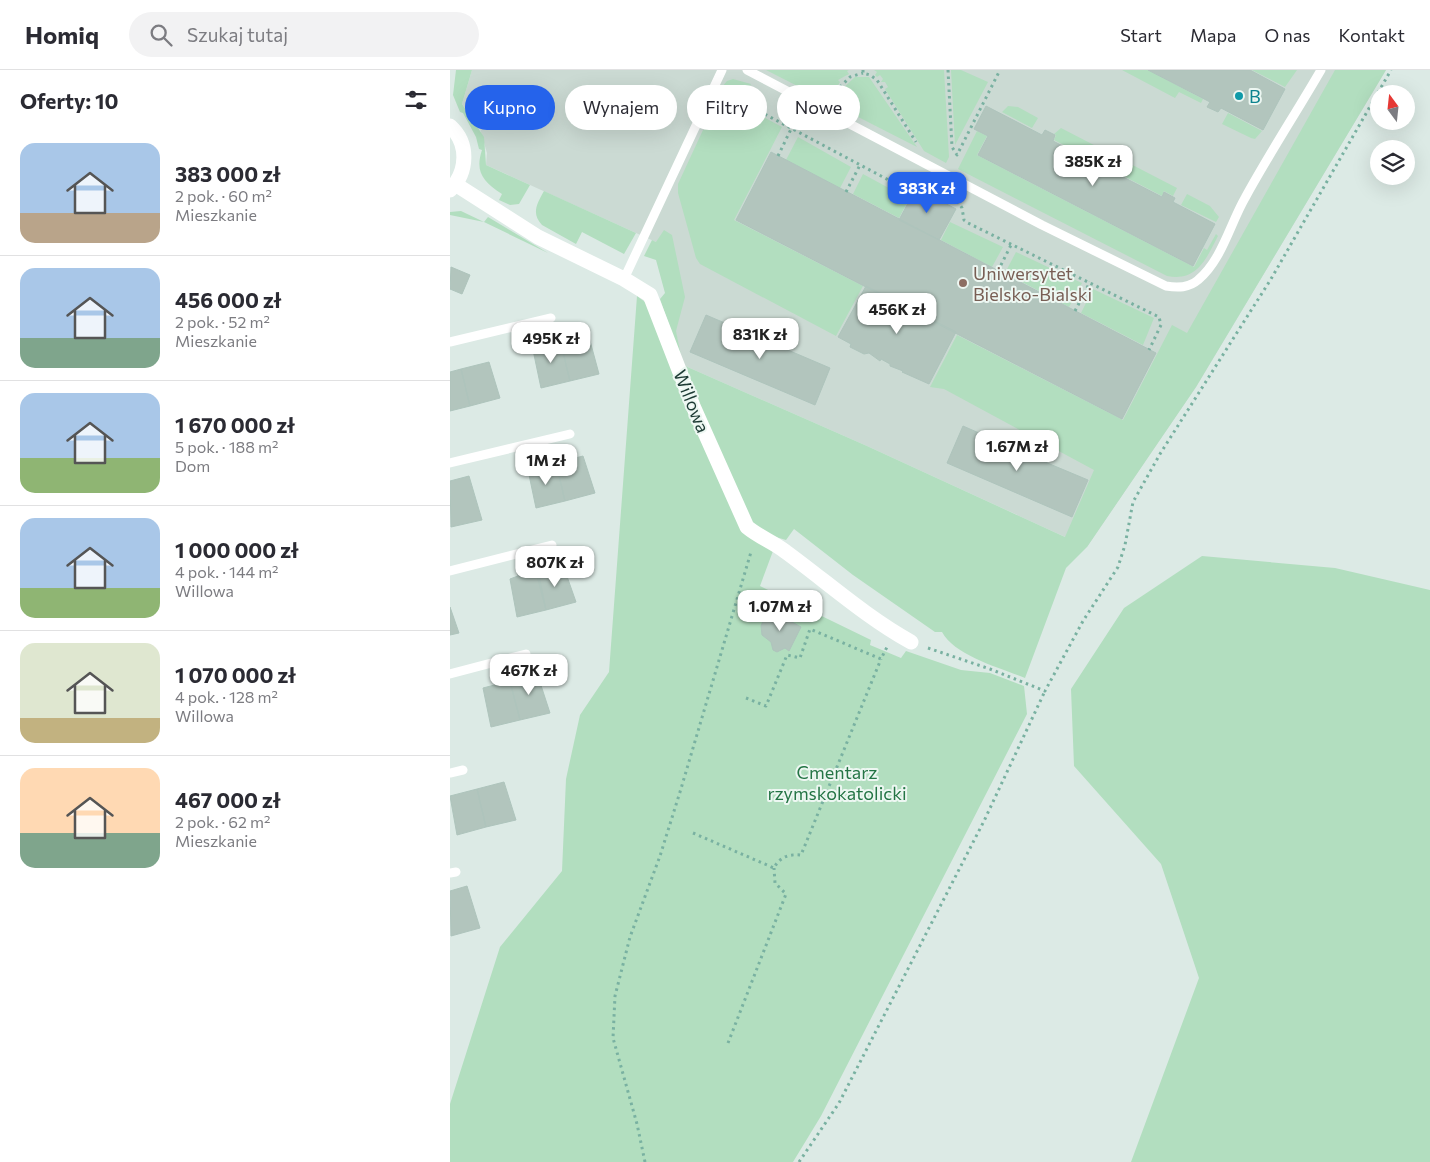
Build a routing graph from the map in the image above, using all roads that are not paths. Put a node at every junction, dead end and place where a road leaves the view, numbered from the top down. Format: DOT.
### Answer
graph roads {
  1 [pos="722,70"];
  2 [pos="747,70"];
  3 [pos="1321,70"];
  4 [pos="450,126"];
  5 [pos="453,187"];
  6 [pos="624,278"];
  7 [pos="551,318"];
  8 [pos="450,342"];
  9 [pos="570,434"];
  10 [pos="450,463"];
  11 [pos="552,545"];
  12 [pos="450,571"];
  13 [pos="911,642"];
  14 [pos="526,654"];
  15 [pos="450,674"];
  16 [pos="463,770"];
  17 [pos="450,773"];
  1 -- 6 [label="lane"];
  2 -- 3 [label="lane"];
  4 -- 5 [label="street"];
  5 -- 6 [label="street, Willowa"];
  6 -- 13 [label="street, Willowa"];
  7 -- 8 [label="lane"];
  9 -- 10 [label="lane"];
  11 -- 12 [label="lane"];
  14 -- 15 [label="lane"];
  16 -- 17 [label="lane"];
}
